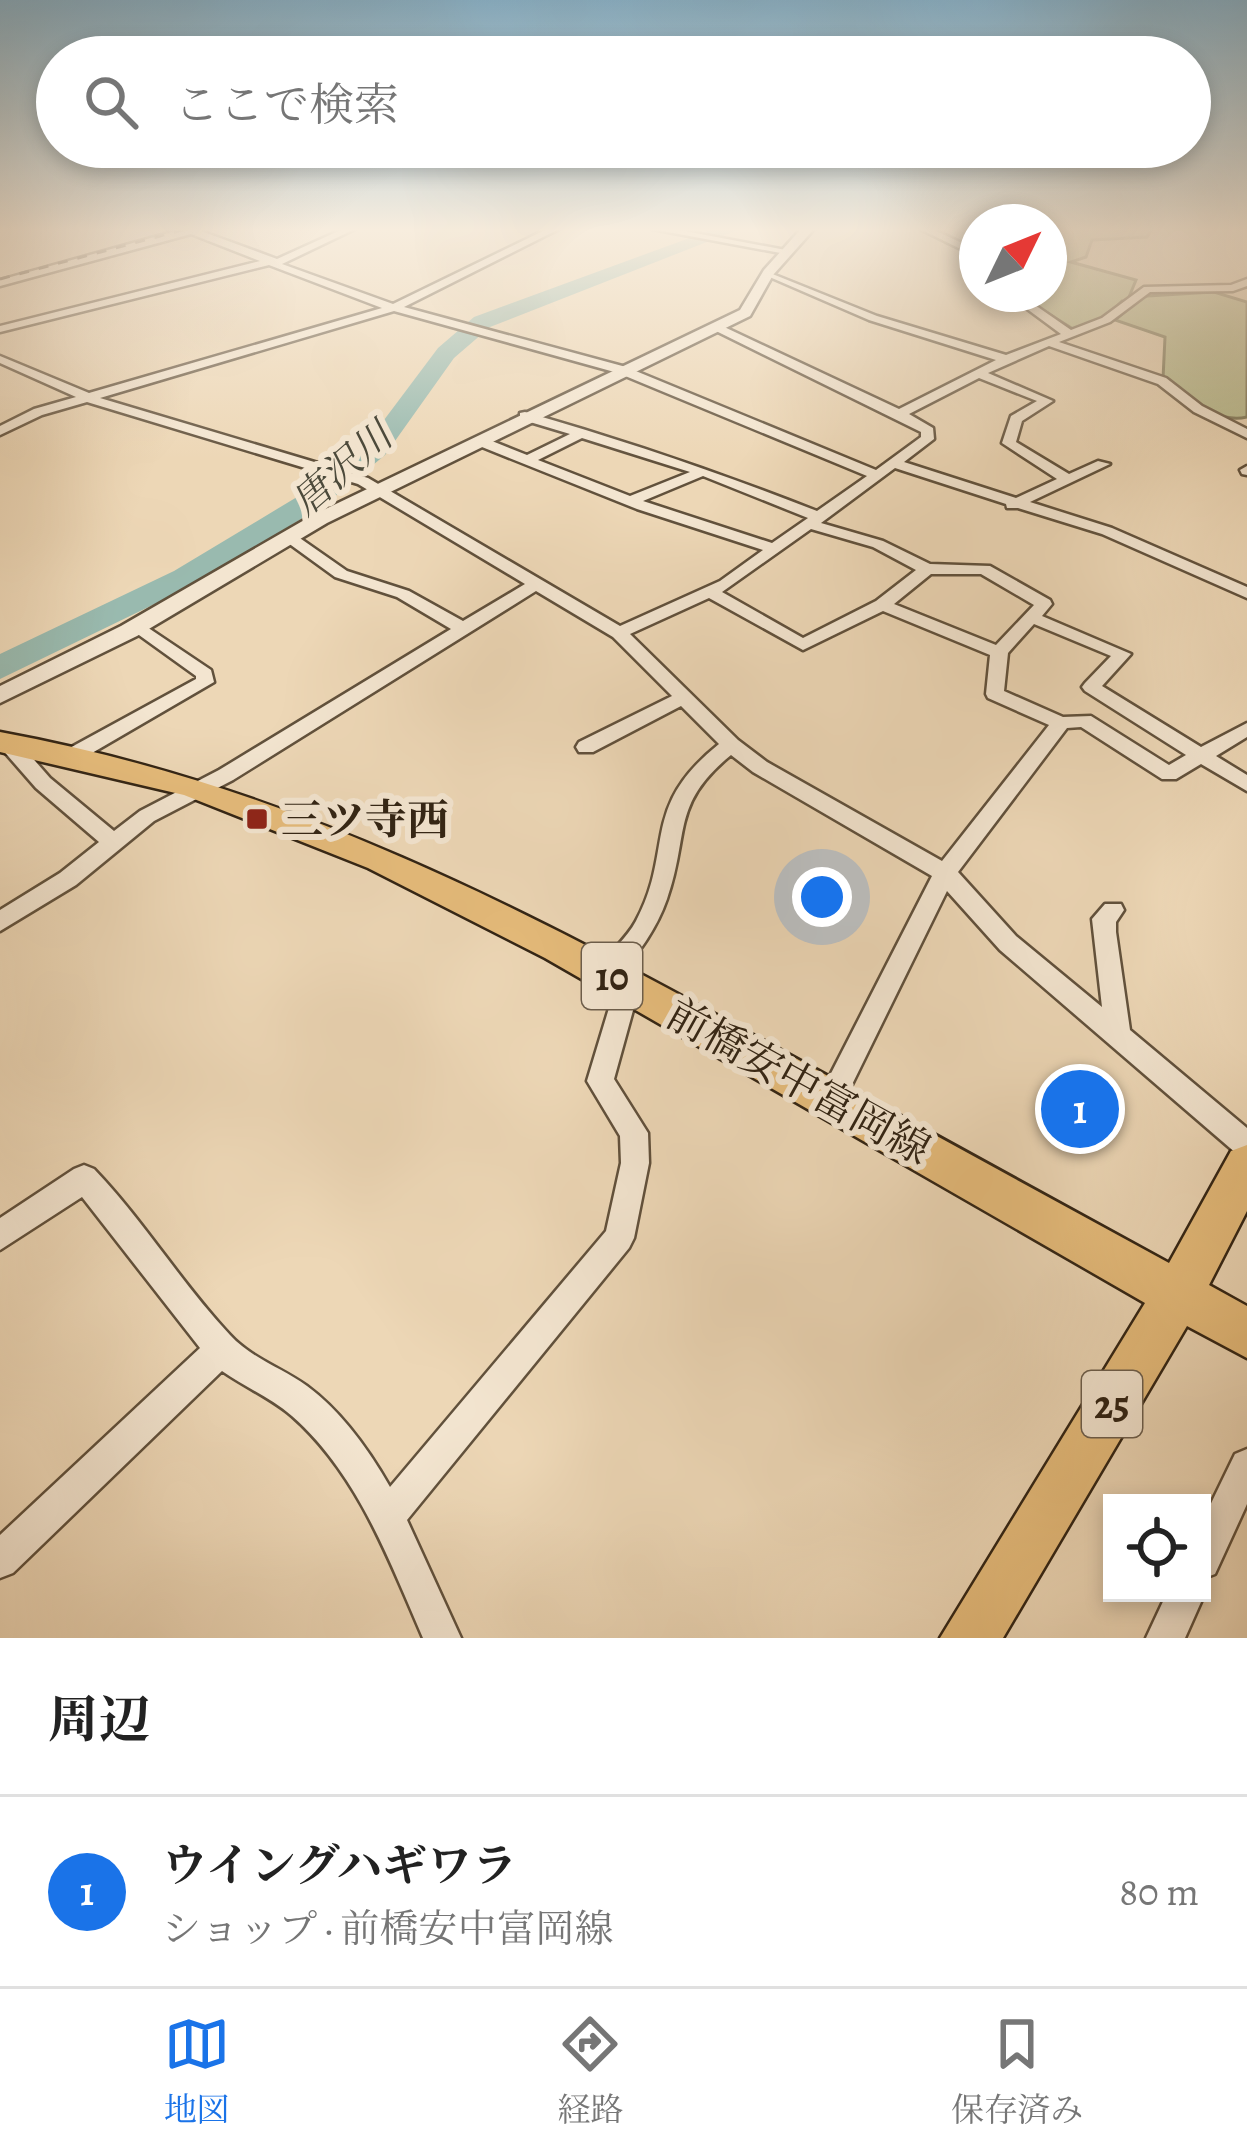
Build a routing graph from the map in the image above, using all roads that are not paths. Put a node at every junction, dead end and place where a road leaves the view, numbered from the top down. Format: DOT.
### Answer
graph roads {
  1 [pos="94,305"];
  2 [pos="392,305"];
  3 [pos="399,305"];
  4 [pos="749,305"];
  5 [pos="844,305"];
  6 [pos="1126,305"];
  7 [pos="396,307"];
  8 [pos="1038,312"];
  9 [pos="716,327"];
  10 [pos="0,328"];
  11 [pos="1069,334"];
  12 [pos="1048,343"];
  13 [pos="0,358"];
  14 [pos="1006,359"];
  15 [pos="622,370"];
  16 [pos="980,374"];
  17 [pos="87,397"];
  18 [pos="901,413"];
  19 [pos="525,416"];
  20 [pos="0,431"];
  21 [pos="584,432"];
  22 [pos="1247,434"];
  23 [pos="482,442"];
  24 [pos="529,459"];
  25 [pos="895,464"];
  26 [pos="1103,464"];
  27 [pos="702,472"];
  28 [pos="879,476"];
  29 [pos="1065,478"];
  30 [pos="381,491"];
  31 [pos="629,501"];
  32 [pos="1012,505"];
  33 [pos="814,520"];
  34 [pos="289,537"];
  35 [pos="774,549"];
  36 [pos="927,569"];
  37 [pos="537,583"];
  38 [pos="709,591"];
  39 [pos="1247,593"];
  40 [pos="882,605"];
  41 [pos="1031,617"];
  42 [pos="138,626"];
  43 [pos="461,628"];
  44 [pos="619,633"];
  45 [pos="999,652"];
  46 [pos="0,695"];
  47 [pos="683,698"];
  48 [pos="1061,723"];
  49 [pos="1247,729"];
  50 [pos="4,743"];
  51 [pos="730,745"];
  52 [pos="586,747"];
  53 [pos="73,755"];
  54 [pos="1203,757"];
  55 [pos="1247,784"];
  56 [pos="199,790"];
  57 [pos="111,841"];
  58 [pos="945,873"];
  59 [pos="1113,910"];
  60 [pos="0,922"];
  61 [pos="618,979"];
  62 [pos="1118,1037"];
  63 [pos="831,1100"];
  64 [pos="1247,1145"];
  65 [pos="1247,1166"];
  66 [pos="0,1235"];
  67 [pos="1178,1295"];
  68 [pos="1247,1333"];
  69 [pos="221,1350"];
  70 [pos="1247,1466"];
  71 [pos="388,1516"];
  72 [pos="1211,1542"];
  73 [pos="0,1560"];
  74 [pos="1183,1602"];
  75 [pos="442,1638"];
  76 [pos="970,1638"];
  77 [pos="1166,1638"];
  1 -- 10 [label="street"];
  2 -- 7 [label="street"];
  3 -- 7 [label="street"];
  4 -- 9 [label="street"];
  5 -- 14 [label="street"];
  6 -- 11 [label="street"];
  7 -- 15 [label="street"];
  7 -- 17 [label="street"];
  8 -- 11 [label="street"];
  9 -- 15 [label="street"];
  9 -- 18 [label="street"];
  11 -- 12 [label="street"];
  12 -- 14 [label="street"];
  12 -- 22 [label="street"];
  13 -- 17 [label="street"];
  14 -- 16 [label="street"];
  15 -- 19 [label="street"];
  15 -- 28 [label="street"];
  16 -- 18 [label="street"];
  16 -- 29 [label="street"];
  17 -- 20 [label="street"];
  17 -- 30 [label="street"];
  18 -- 25 [label="street"];
  19 -- 21 [label="street"];
  19 -- 23 [label="street"];
  21 -- 24 [label="street"];
  21 -- 27 [label="street"];
  23 -- 24 [label="street"];
  23 -- 30 [label="street"];
  24 -- 31 [label="street"];
  25 -- 28 [label="street"];
  25 -- 32 [label="street"];
  26 -- 29 [label="street"];
  27 -- 31 [label="street"];
  27 -- 33 [label="street"];
  28 -- 33 [label="street"];
  29 -- 32 [label="street"];
  30 -- 34 [label="street"];
  30 -- 37 [label="street"];
  31 -- 35 [label="street"];
  32 -- 39 [label="street"];
  33 -- 35 [label="street"];
  33 -- 36 [label="street"];
  34 -- 42 [label="street"];
  34 -- 43 [label="street"];
  35 -- 38 [label="street"];
  36 -- 40 [label="street"];
  36 -- 41 [label="street"];
  37 -- 43 [label="street"];
  37 -- 44 [label="street"];
  38 -- 40 [label="street"];
  38 -- 44 [label="street"];
  40 -- 45 [label="street"];
  41 -- 45 [label="street"];
  41 -- 54 [label="street"];
  42 -- 46 [label="street"];
  42 -- 53 [label="street"];
  43 -- 56 [label="street"];
  44 -- 47 [label="street"];
  45 -- 48 [label="street"];
  47 -- 51 [label="street"];
  47 -- 52 [label="street"];
  48 -- 54 [label="street"];
  48 -- 58 [label="street"];
  49 -- 54 [label="street"];
  50 -- 53 [label="main road, 前橋安中富岡線 / 10"];
  50 -- 57 [label="street"];
  51 -- 58 [label="street"];
  51 -- 61 [label="street"];
  53 -- 56 [label="main road, 前橋安中富岡線 / 10"];
  54 -- 55 [label="street"];
  56 -- 57 [label="street"];
  56 -- 61 [label="main road, 前橋安中富岡線 / 10"];
  57 -- 60 [label="street"];
  58 -- 62 [label="street"];
  58 -- 63 [label="street"];
  59 -- 62 [label="street"];
  61 -- 63 [label="main road, 前橋安中富岡線 / 10"];
  61 -- 71 [label="street"];
  62 -- 64 [label="street"];
  63 -- 67 [label="main road, 前橋安中富岡線 / 10"];
  65 -- 67 [label="main road, 25"];
  66 -- 69 [label="street"];
  67 -- 68 [label="main road, 前橋安中富岡線 / 10"];
  67 -- 76 [label="main road, 25"];
  69 -- 71 [label="street"];
  69 -- 73 [label="street"];
  70 -- 72 [label="street"];
  71 -- 75 [label="street"];
  74 -- 77 [label="street"];
}
